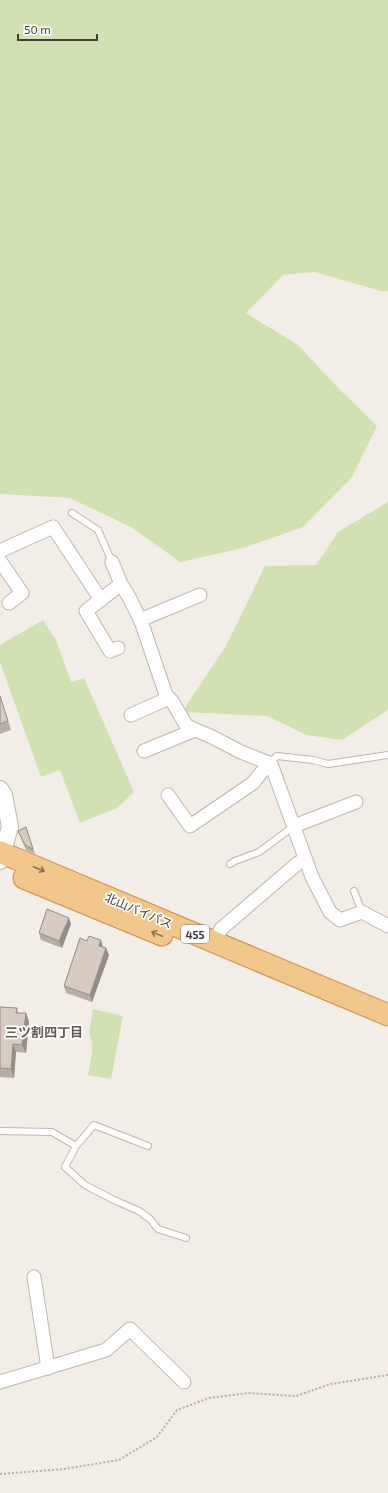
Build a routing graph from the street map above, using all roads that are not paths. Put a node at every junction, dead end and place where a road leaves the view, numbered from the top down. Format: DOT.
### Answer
graph roads {
  1 [pos="72,513"];
  2 [pos="0,550"];
  3 [pos="0,561"];
  4 [pos="112,562"];
  5 [pos="121,584"];
  6 [pos="200,595"];
  7 [pos="101,600"];
  8 [pos="9,603"];
  9 [pos="140,620"];
  10 [pos="118,648"];
  11 [pos="169,698"];
  12 [pos="131,715"];
  13 [pos="195,730"];
  14 [pos="144,751"];
  15 [pos="388,755"];
  16 [pos="269,763"];
  17 [pos="0,789"];
  18 [pos="168,795"];
  19 [pos="356,802"];
  20 [pos="294,826"];
  21 [pos="1,859"];
  22 [pos="305,860"];
  23 [pos="230,864"];
  24 [pos="354,891"];
  25 [pos="362,912"];
  26 [pos="388,926"];
  27 [pos="215,942"];
  28 [pos="388,1015"];
  29 [pos="388,1026"];
  30 [pos="0,1131"];
  31 [pos="76,1146"];
  32 [pos="148,1146"];
  33 [pos="186,1238"];
  34 [pos="34,1277"];
  35 [pos="48,1368"];
  36 [pos="0,1382"];
  37 [pos="184,1382"];
  1 -- 4 [label="lane"];
  2 -- 7 [label="street"];
  3 -- 8 [label="street"];
  4 -- 5 [label="street"];
  5 -- 7 [label="street"];
  5 -- 9 [label="street"];
  6 -- 9 [label="street"];
  7 -- 10 [label="street"];
  9 -- 11 [label="street"];
  11 -- 12 [label="street"];
  11 -- 13 [label="street"];
  13 -- 14 [label="street"];
  13 -- 16 [label="street"];
  15 -- 16 [label="lane"];
  16 -- 18 [label="street"];
  16 -- 20 [label="street"];
  17 -- 21 [label="street"];
  19 -- 20 [label="street"];
  20 -- 22 [label="street"];
  20 -- 23 [label="lane"];
  21 -- 27 [label="highway, 北山バイパス / 455, one-way"];
  29 -- 21 [label="highway, 北山バイパス / 455, one-way"];
  22 -- 25 [label="street"];
  22 -- 27 [label="street"];
  24 -- 25 [label="lane"];
  25 -- 26 [label="street"];
  27 -- 28 [label="highway, 北山バイパス / 455"];
  30 -- 31 [label="lane"];
  31 -- 32 [label="lane"];
  31 -- 33 [label="lane"];
  34 -- 35 [label="street"];
  35 -- 36 [label="street"];
  35 -- 37 [label="street"];
}
